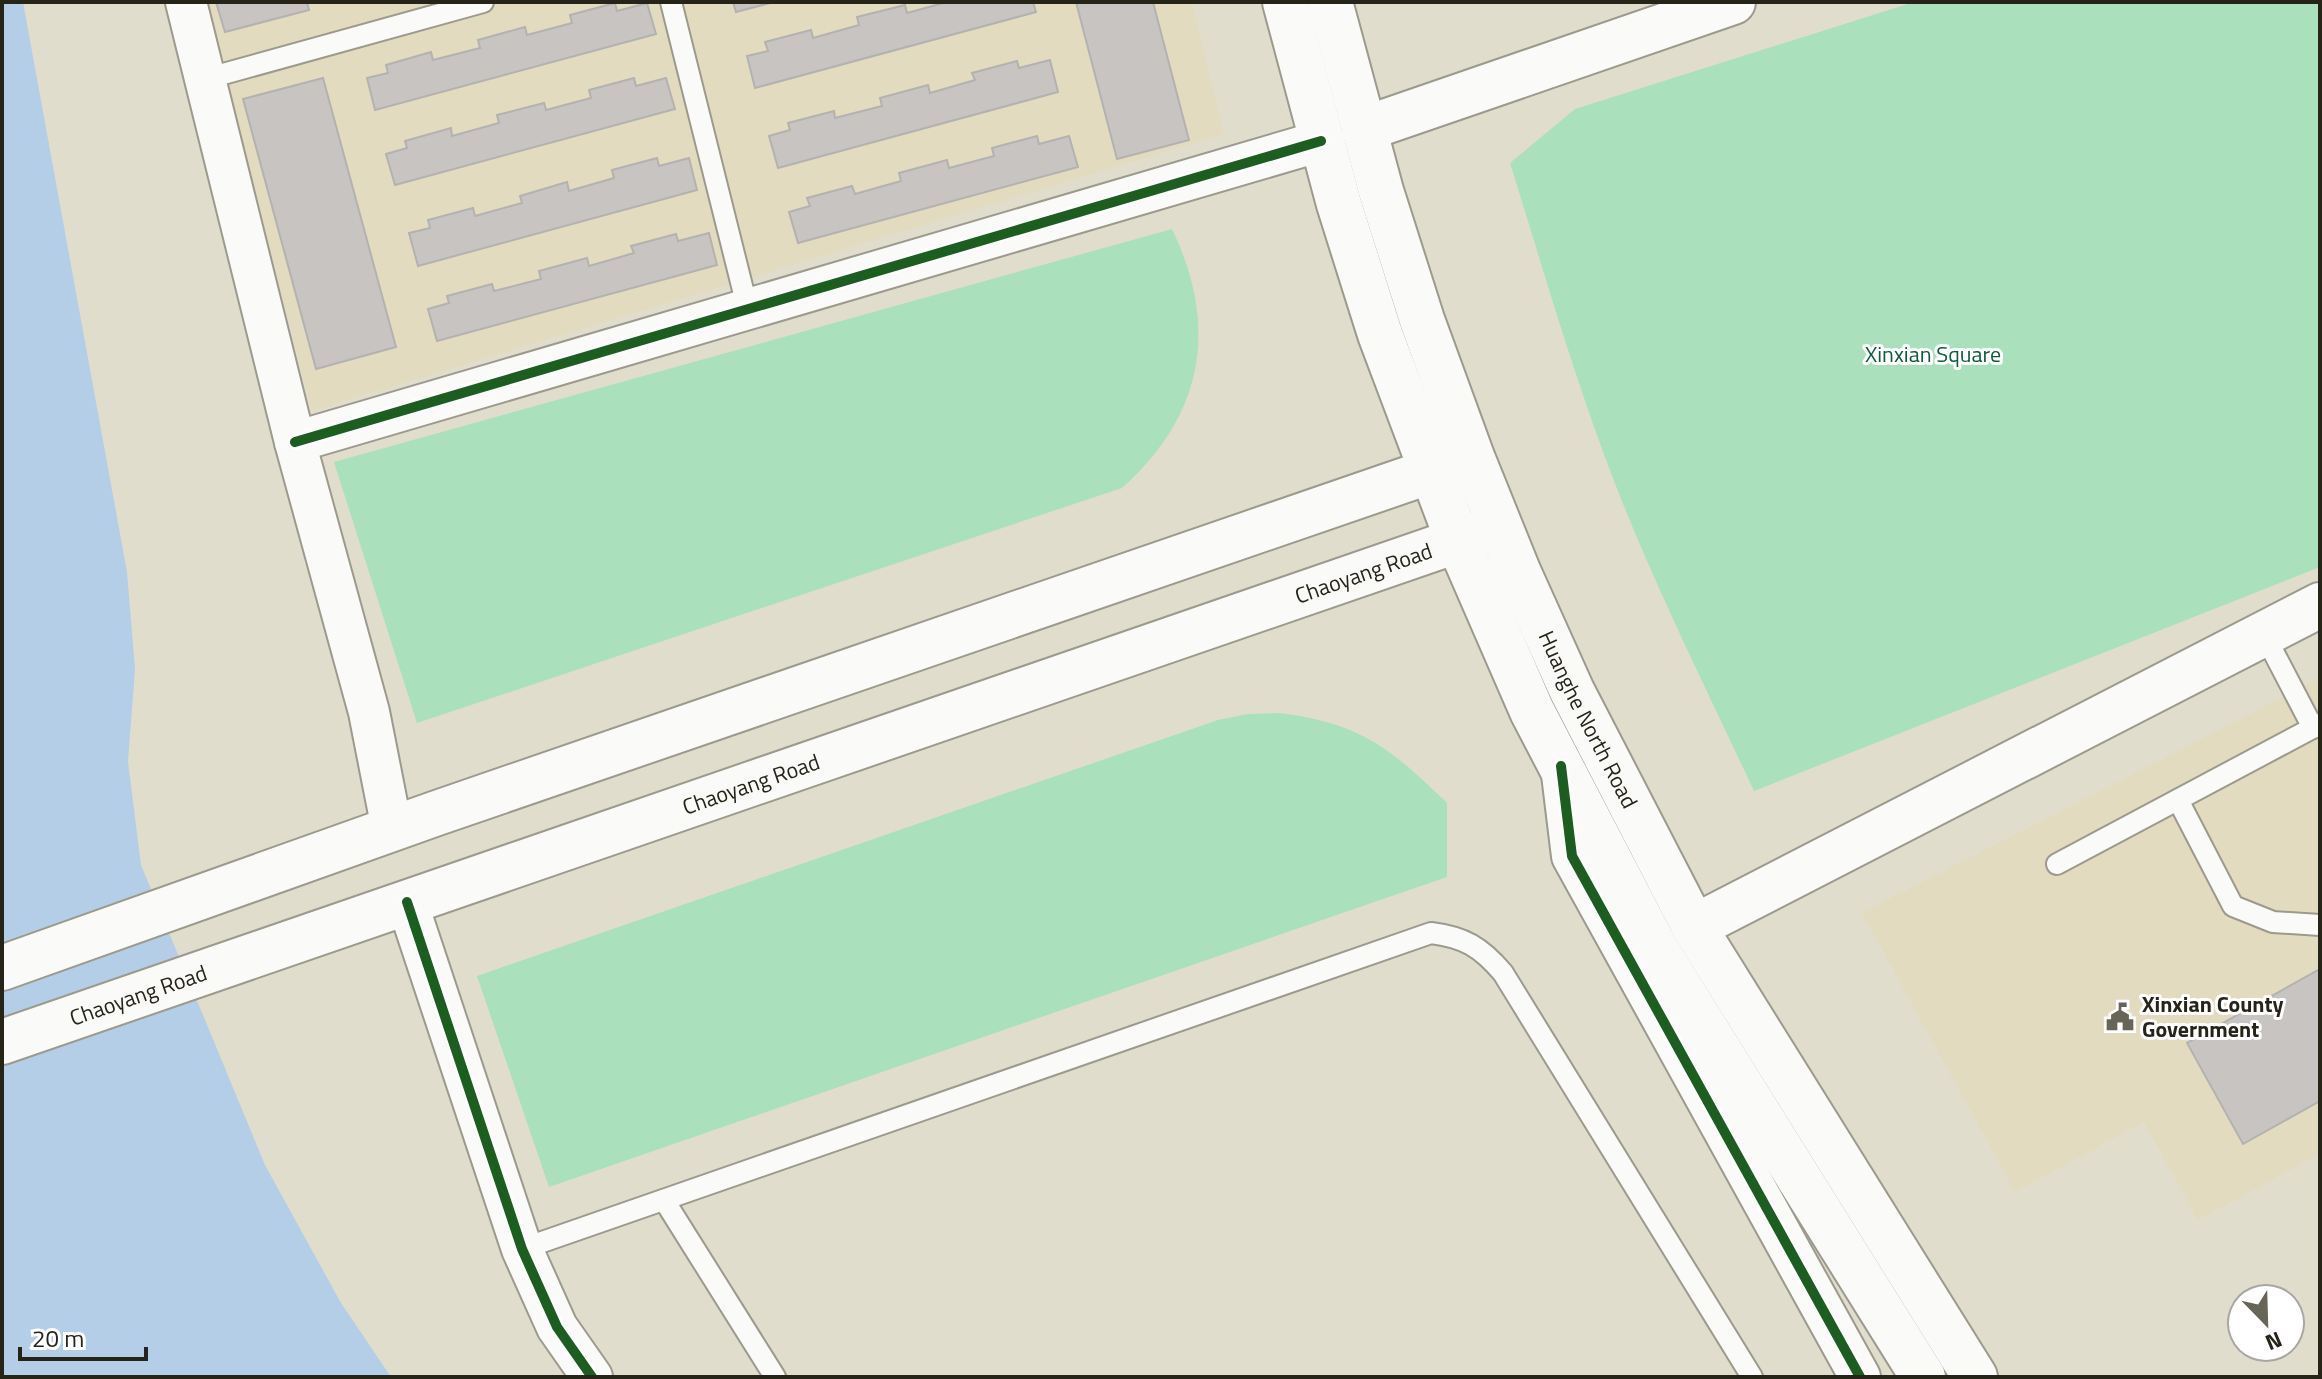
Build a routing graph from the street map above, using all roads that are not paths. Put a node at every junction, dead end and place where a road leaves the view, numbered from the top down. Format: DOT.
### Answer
graph roads {
  1 [pos="186,2"];
  2 [pos="483,2"];
  3 [pos="671,2"];
  4 [pos="1285,2"];
  5 [pos="1330,2"];
  6 [pos="1733,2"];
  7 [pos="205,79"];
  8 [pos="1364,129"];
  9 [pos="1321,141"];
  10 [pos="748,310"];
  11 [pos="295,442"];
  12 [pos="1472,457"];
  13 [pos="1430,471"];
  14 [pos="1500,526"];
  15 [pos="1458,541"];
  16 [pos="2320,605"];
  17 [pos="2264,634"];
  18 [pos="2316,726"];
  19 [pos="1561,766"];
  20 [pos="2178,800"];
  21 [pos="392,829"];
  22 [pos="2057,864"];
  23 [pos="407,902"];
  24 [pos="2320,925"];
  25 [pos="1694,927"];
  26 [pos="2,968"];
  27 [pos="2,1042"];
  28 [pos="664,1200"];
  29 [pos="522,1249"];
  30 [pos="592,1377"];
  31 [pos="775,1377"];
  32 [pos="1752,1377"];
  33 [pos="1860,1377"];
  34 [pos="1923,1377"];
  35 [pos="1975,1377"];
  1 -- 7 [label="street"];
  2 -- 7 [label="lane"];
  3 -- 10 [label="lane"];
  4 -- 9 [label="main road, Huanghe North Road"];
  5 -- 8 [label="main road, Huanghe North Road"];
  6 -- 8 [label="main road"];
  7 -- 11 [label="street"];
  8 -- 12 [label="main road, Huanghe North Road"];
  9 -- 10 [label="street"];
  9 -- 13 [label="main road, Huanghe North Road"];
  10 -- 11 [label="street"];
  11 -- 21 [label="street"];
  12 -- 13 [label="main road"];
  12 -- 14 [label="main road, Huanghe North Road"];
  13 -- 15 [label="main road, Huanghe North Road"];
  13 -- 21 [label="main road"];
  14 -- 15 [label="main road, Chaoyang Road"];
  14 -- 25 [label="main road, Huanghe North Road"];
  15 -- 19 [label="main road, Huanghe North Road"];
  15 -- 23 [label="main road, Chaoyang Road"];
  16 -- 17 [label="main road"];
  17 -- 18 [label="lane"];
  17 -- 25 [label="main road"];
  18 -- 20 [label="lane"];
  19 -- 33 [label="street"];
  19 -- 34 [label="main road, Huanghe North Road"];
  20 -- 22 [label="lane"];
  20 -- 24 [label="lane"];
  21 -- 26 [label="main road"];
  23 -- 27 [label="main road, Chaoyang Road"];
  23 -- 29 [label="street"];
  25 -- 35 [label="main road, Huanghe North Road"];
  28 -- 29 [label="lane"];
  28 -- 31 [label="lane"];
  28 -- 32 [label="lane"];
  29 -- 30 [label="street"];
}
